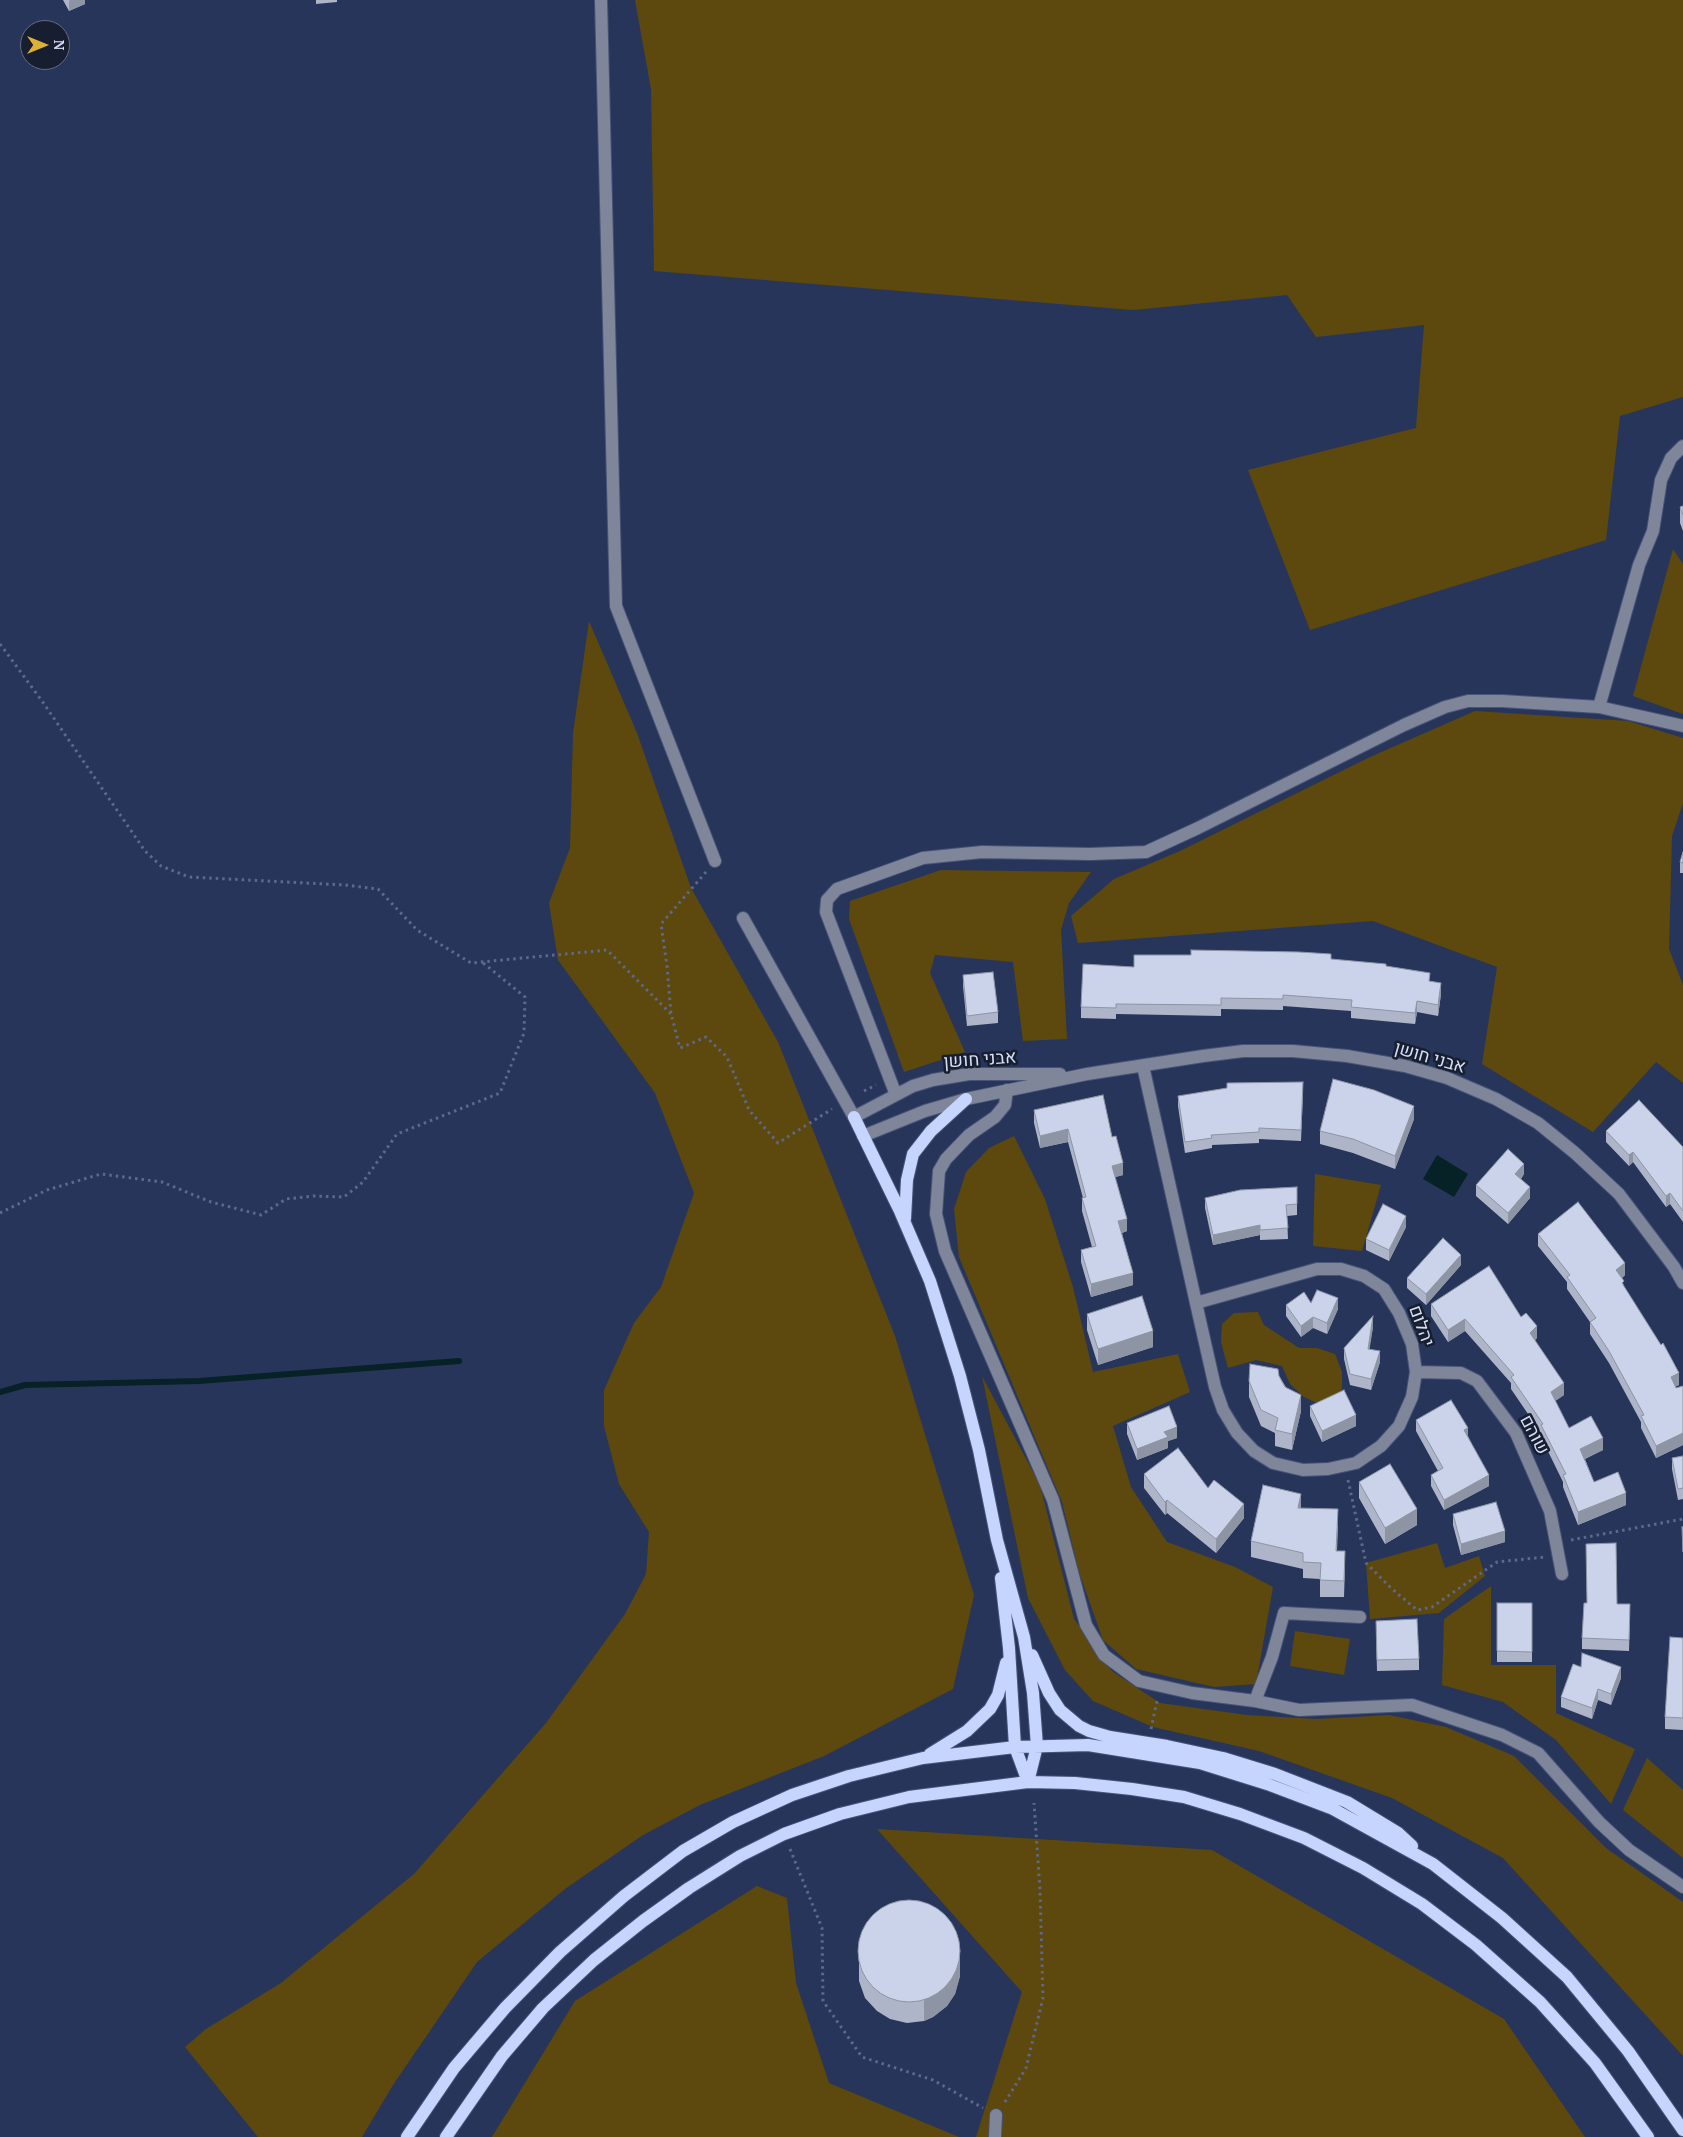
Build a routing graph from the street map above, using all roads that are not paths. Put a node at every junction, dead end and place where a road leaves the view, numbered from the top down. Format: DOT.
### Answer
graph roads {
  1 [pos="601,0"];
  2 [pos="1683,446"];
  3 [pos="1599,707"];
  4 [pos="1683,726"];
  5 [pos="716,861"];
  6 [pos="743,918"];
  7 [pos="1143,1066"];
  8 [pos="1087,1074"];
  9 [pos="1007,1090"];
  10 [pos="896,1095"];
  11 [pos="966,1098"];
  12 [pos="854,1117"];
  13 [pos="863,1136"];
  14 [pos="905,1222"];
  15 [pos="1683,1283"];
  16 [pos="1196,1303"];
  17 [pos="1416,1372"];
  18 [pos="997,1540"];
  19 [pos="1562,1574"];
  20 [pos="1360,1617"];
  21 [pos="1024,1636"];
  22 [pos="1009,1648"];
  23 [pos="1255,1700"];
  24 [pos="1037,1746"];
  25 [pos="1015,1747"];
  26 [pos="923,1758"];
  27 [pos="1028,1782"];
  28 [pos="1433,1864"];
  29 [pos="1683,1888"];
  30 [pos="996,2115"];
  31 [pos="1683,2130"];
  32 [pos="408,2137"];
  33 [pos="446,2137"];
  34 [pos="995,2137"];
  35 [pos="1648,2137"];
  1 -- 5 [label="street"];
  2 -- 3 [label="street"];
  3 -- 4 [label="street"];
  3 -- 10 [label="street"];
  6 -- 12 [label="street"];
  7 -- 8 [label="street, אבני חושן"];
  7 -- 15 [label="street, אבני חושן"];
  7 -- 16 [label="street, יהלום"];
  8 -- 9 [label="street, אבני חושן"];
  8 -- 10 [label="street, אבני חושן"];
  9 -- 11 [label="street, אבני חושן"];
  9 -- 23 [label="street"];
  10 -- 12 [label="street, אבני חושן"];
  11 -- 13 [label="street, אבני חושן"];
  11 -- 14 [label="main road"];
  12 -- 13 [label="main road"];
  13 -- 14 [label="main road"];
  14 -- 18 [label="main road"];
  16 -- 17 [label="street, יהלום"];
  16 -- 17 [label="street, יהלום"];
  17 -- 19 [label="street, שוהם"];
  18 -- 21 [label="main road"];
  18 -- 22 [label="main road"];
  20 -- 23 [label="street"];
  21 -- 24 [label="main road"];
  21 -- 28 [label="main road"];
  22 -- 25 [label="main road"];
  22 -- 26 [label="main road"];
  23 -- 29 [label="street"];
  24 -- 25 [label="main road"];
  24 -- 27 [label="main road"];
  24 -- 28 [label="main road"];
  25 -- 26 [label="main road"];
  25 -- 27 [label="main road"];
  26 -- 32 [label="main road"];
  27 -- 33 [label="main road"];
  27 -- 35 [label="main road"];
  28 -- 31 [label="main road"];
  30 -- 34 [label="street"];
}
